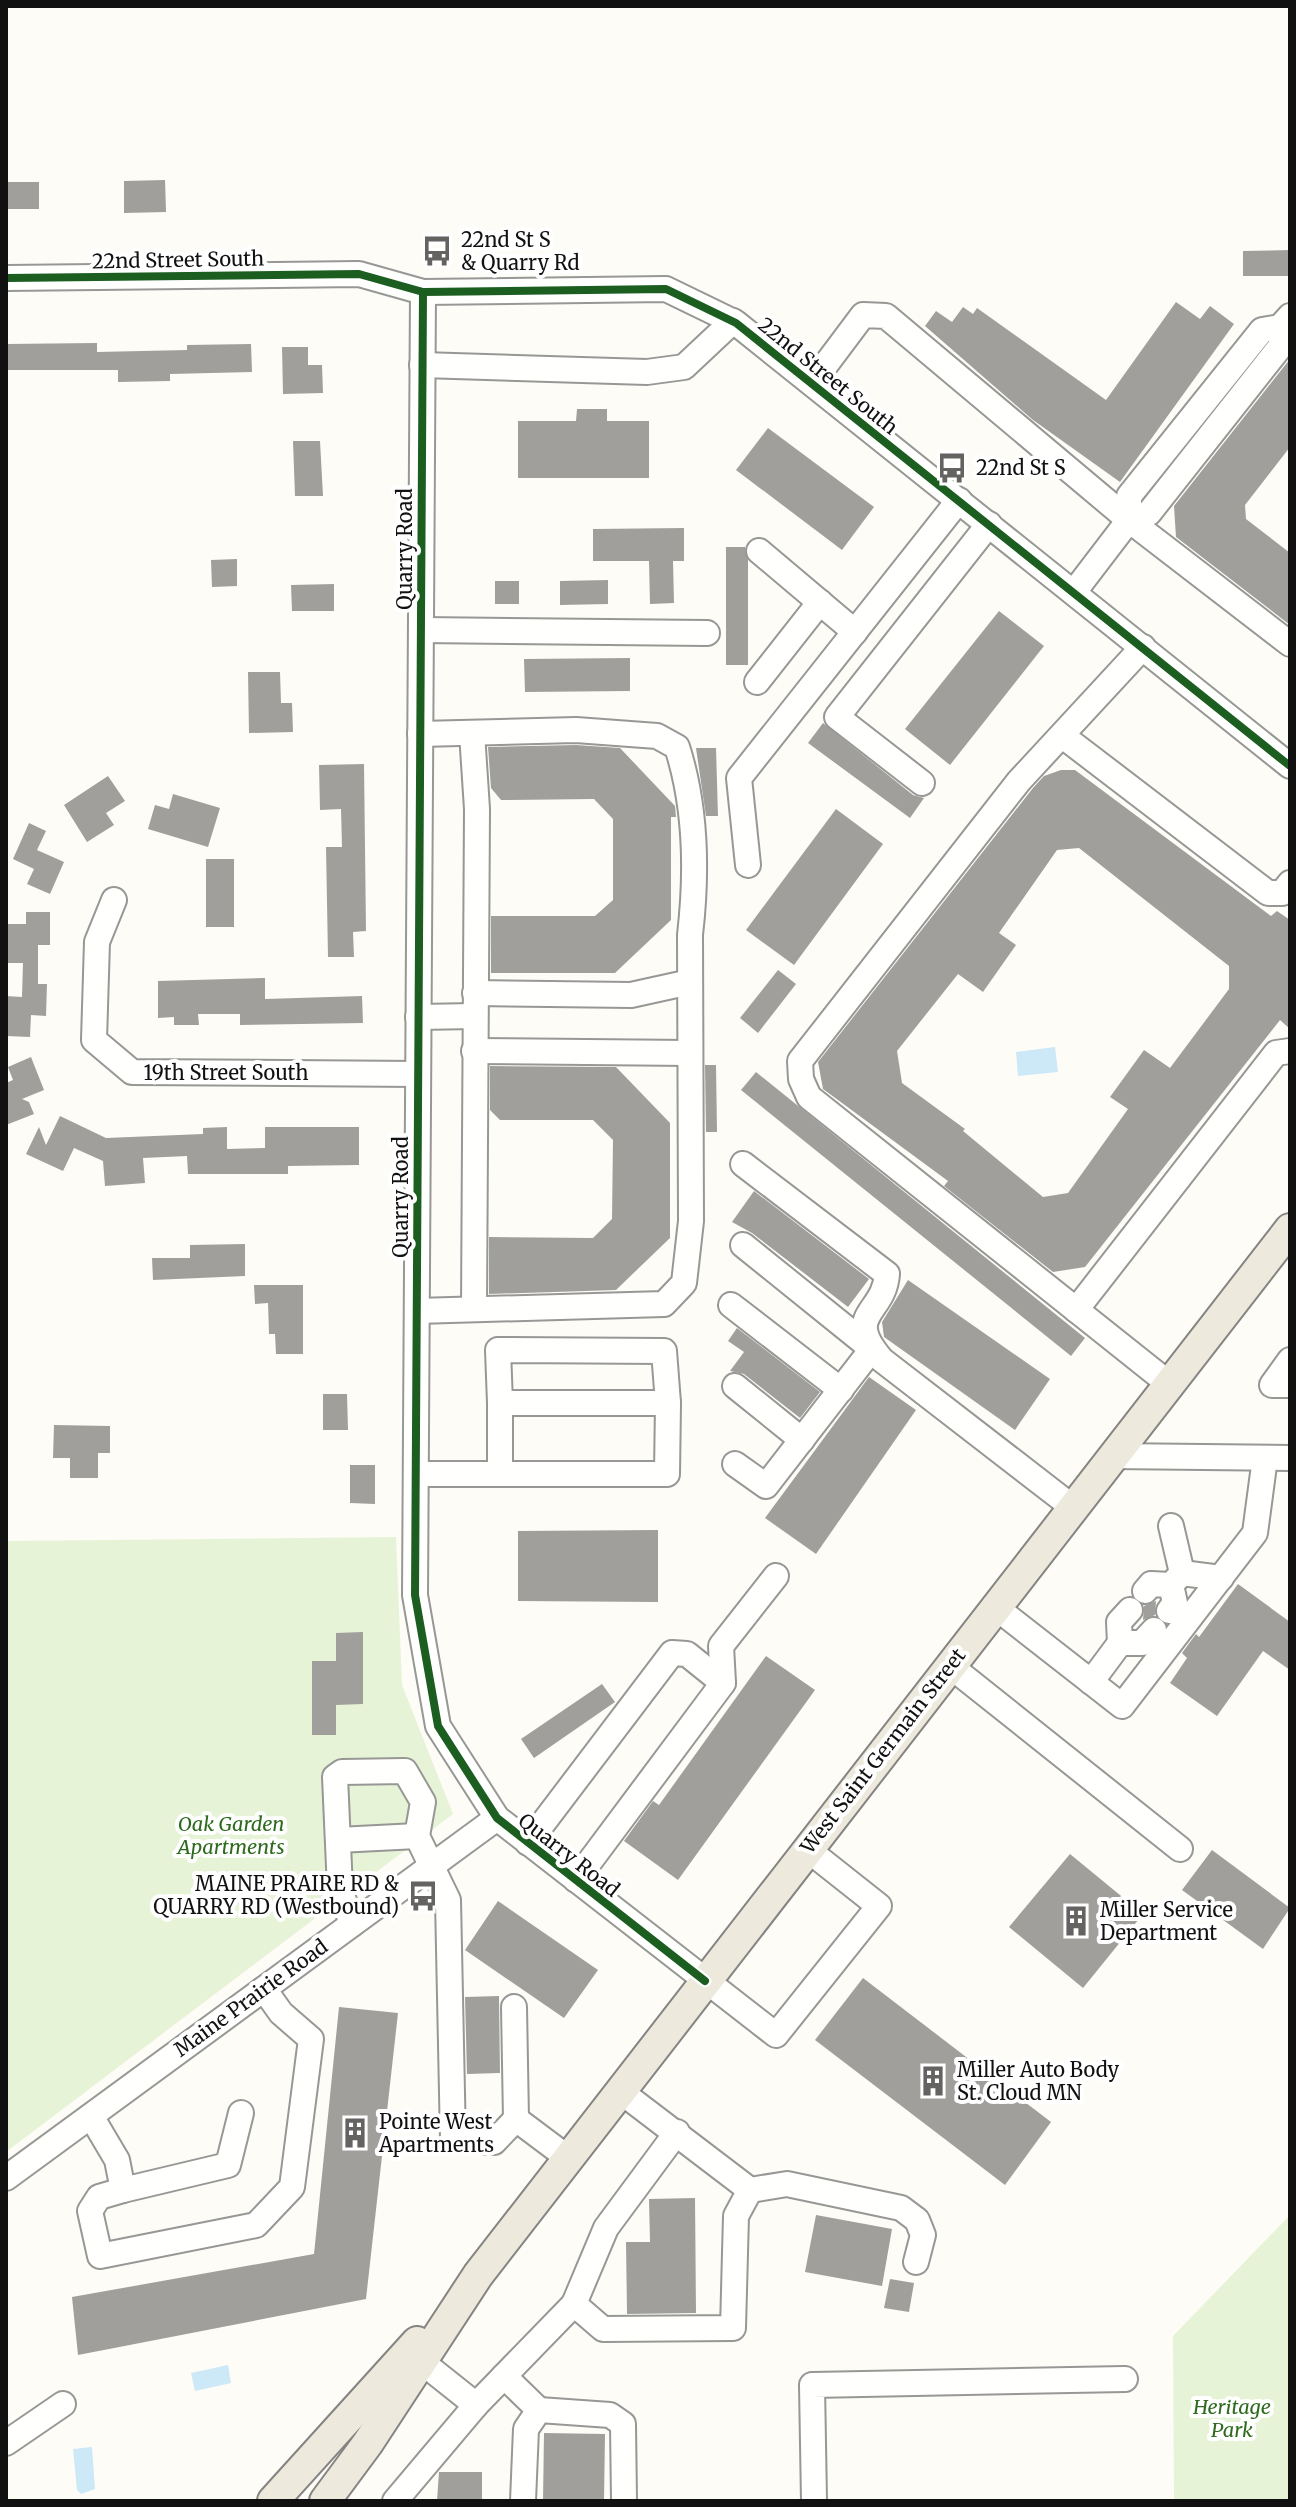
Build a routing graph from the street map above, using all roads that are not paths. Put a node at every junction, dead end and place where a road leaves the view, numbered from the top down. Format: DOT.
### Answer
graph roads {
  1 [pos="6,278"];
  2 [pos="423,292"];
  3 [pos="733,321"];
  4 [pos="1285,322"];
  5 [pos="422,365"];
  6 [pos="812,383"];
  7 [pos="959,500"];
  8 [pos="1129,520"];
  9 [pos="989,524"];
  10 [pos="759,551"];
  11 [pos="1074,592"];
  12 [pos="820,602"];
  13 [pos="421,630"];
  14 [pos="855,632"];
  15 [pos="707,633"];
  16 [pos="1290,644"];
  17 [pos="1143,647"];
  18 [pos="757,682"];
  19 [pos="806,693"];
  20 [pos="837,717"];
  21 [pos="472,733"];
  22 [pos="420,734"];
  23 [pos="1064,737"];
  24 [pos="1290,766"];
  25 [pos="922,783"];
  26 [pos="748,865"];
  27 [pos="1290,883"];
  28 [pos="114,900"];
  29 [pos="690,982"];
  30 [pos="475,1004"];
  31 [pos="418,1017"];
  32 [pos="474,1051"];
  33 [pos="1290,1051"];
  34 [pos="690,1053"];
  35 [pos="418,1074"];
  36 [pos="743,1164"];
  37 [pos="1290,1229"];
  38 [pos="743,1245"];
  39 [pos="731,1305"];
  40 [pos="474,1309"];
  41 [pos="1076,1310"];
  42 [pos="417,1311"];
  43 [pos="872,1349"];
  44 [pos="1290,1360"];
  45 [pos="1168,1383"];
  46 [pos="1290,1385"];
  47 [pos="735,1386"];
  48 [pos="841,1390"];
  49 [pos="500,1403"];
  50 [pos="668,1403"];
  51 [pos="802,1440"];
  52 [pos="1111,1456"];
  53 [pos="1265,1458"];
  54 [pos="1290,1458"];
  55 [pos="735,1464"];
  56 [pos="416,1474"];
  57 [pos="500,1474"];
  58 [pos="1071,1506"];
  59 [pos="1171,1526"];
  60 [pos="776,1576"];
  61 [pos="1221,1578"];
  62 [pos="1177,1579"];
  63 [pos="994,1606"];
  64 [pos="1120,1643"];
  65 [pos="949,1665"];
  66 [pos="1091,1682"];
  67 [pos="723,1683"];
  68 [pos="497,1818"];
  69 [pos="417,1836"];
  70 [pos="338,1840"];
  71 [pos="528,1843"];
  72 [pos="807,1849"];
  73 [pos="1180,1849"];
  74 [pos="433,1865"];
  75 [pos="576,1880"];
  76 [pos="352,1924"];
  77 [pos="705,1981"];
  78 [pos="264,1989"];
  79 [pos="514,2007"];
  80 [pos="620,2091"];
  81 [pos="241,2113"];
  82 [pos="91,2116"];
  83 [pos="516,2119"];
  84 [pos="677,2132"];
  85 [pos="568,2158"];
  86 [pos="6,2178"];
  87 [pos="123,2190"];
  88 [pos="750,2190"];
  89 [pos="916,2262"];
  90 [pos="478,2275"];
  91 [pos="574,2304"];
  92 [pos="422,2362"];
  93 [pos="504,2376"];
  94 [pos="1125,2379"];
  95 [pos="63,2404"];
  96 [pos="476,2405"];
  97 [pos="539,2410"];
  98 [pos="6,2443"];
  99 [pos="405,2495"];
  100 [pos="273,2501"];
  101 [pos="325,2501"];
  102 [pos="523,2501"];
  103 [pos="624,2501"];
  104 [pos="814,2501"];
  1 -- 2 [label="street, 22nd Street South"];
  2 -- 3 [label="street, 22nd Street South"];
  2 -- 5 [label="street, Quarry Road"];
  3 -- 5 [label="street"];
  3 -- 6 [label="street, 22nd Street South"];
  4 -- 8 [label="street"];
  5 -- 13 [label="street, Quarry Road"];
  6 -- 7 [label="street, 22nd Street South"];
  6 -- 8 [label="street"];
  7 -- 9 [label="street, 22nd Street South"];
  7 -- 14 [label="street"];
  8 -- 11 [label="street"];
  8 -- 16 [label="street"];
  9 -- 11 [label="street, 22nd Street South"];
  9 -- 20 [label="street"];
  10 -- 12 [label="street"];
  11 -- 17 [label="street, 22nd Street South"];
  12 -- 14 [label="street"];
  12 -- 18 [label="street"];
  13 -- 15 [label="street"];
  13 -- 22 [label="street, Quarry Road"];
  14 -- 19 [label="street"];
  17 -- 23 [label="street"];
  17 -- 24 [label="street, 22nd Street South"];
  19 -- 20 [label="street"];
  19 -- 26 [label="street"];
  20 -- 25 [label="street"];
  21 -- 22 [label="street"];
  21 -- 29 [label="street"];
  21 -- 30 [label="street"];
  22 -- 31 [label="street, Quarry Road"];
  23 -- 27 [label="street"];
  23 -- 41 [label="street"];
  28 -- 35 [label="street, 19th Street South"];
  29 -- 30 [label="street"];
  29 -- 34 [label="street"];
  30 -- 31 [label="street"];
  30 -- 32 [label="street"];
  31 -- 35 [label="street, Quarry Road"];
  32 -- 34 [label="street"];
  32 -- 40 [label="street"];
  33 -- 41 [label="street"];
  34 -- 40 [label="street"];
  35 -- 42 [label="street, Quarry Road"];
  36 -- 43 [label="street"];
  37 -- 45 [label="main road, West Saint Germain Street"];
  38 -- 43 [label="street"];
  39 -- 48 [label="street"];
  40 -- 42 [label="street"];
  41 -- 45 [label="street"];
  42 -- 56 [label="street, Quarry Road"];
  43 -- 48 [label="street"];
  43 -- 58 [label="street"];
  44 -- 46 [label="street"];
  45 -- 52 [label="main road, West Saint Germain Street"];
  47 -- 51 [label="street"];
  48 -- 51 [label="street"];
  49 -- 50 [label="street"];
  49 -- 50 [label="street"];
  49 -- 57 [label="street"];
  50 -- 57 [label="street"];
  51 -- 55 [label="street"];
  52 -- 53 [label="street"];
  52 -- 58 [label="main road, West Saint Germain Street"];
  53 -- 54 [label="street"];
  53 -- 61 [label="street"];
  56 -- 57 [label="street"];
  56 -- 68 [label="street, Quarry Road"];
  58 -- 63 [label="main road, West Saint Germain Street"];
  59 -- 62 [label="street"];
  60 -- 67 [label="street"];
  61 -- 62 [label="street"];
  61 -- 66 [label="street"];
  62 -- 64 [label="street"];
  62 -- 64 [label="street"];
  63 -- 65 [label="main road, West Saint Germain Street"];
  63 -- 66 [label="street"];
  64 -- 66 [label="street"];
  65 -- 72 [label="main road, West Saint Germain Street"];
  65 -- 73 [label="street"];
  67 -- 71 [label="street"];
  67 -- 75 [label="street"];
  68 -- 71 [label="street, Quarry Road"];
  68 -- 74 [label="street, Maine Prairie Road"];
  69 -- 70 [label="street"];
  69 -- 70 [label="street"];
  69 -- 74 [label="street"];
  70 -- 76 [label="street"];
  71 -- 75 [label="street, Quarry Road"];
  72 -- 77 [label="main road, West Saint Germain Street"];
  72 -- 77 [label="street, Quarry Road"];
  74 -- 76 [label="street, Maine Prairie Road"];
  74 -- 83 [label="street"];
  75 -- 77 [label="street, Quarry Road"];
  76 -- 78 [label="street, Maine Prairie Road"];
  77 -- 80 [label="main road, West Saint Germain Street"];
  78 -- 82 [label="street, Maine Prairie Road"];
  78 -- 87 [label="street"];
  79 -- 83 [label="street"];
  80 -- 84 [label="street"];
  80 -- 85 [label="main road, West Saint Germain Street"];
  81 -- 87 [label="street"];
  82 -- 86 [label="street, Maine Prairie Road"];
  82 -- 87 [label="street"];
  83 -- 85 [label="street"];
  84 -- 88 [label="street"];
  84 -- 91 [label="street"];
  85 -- 90 [label="main road, West Saint Germain Street"];
  88 -- 89 [label="street"];
  88 -- 91 [label="street"];
  90 -- 92 [label="main road, West Saint Germain Street"];
  90 -- 100 [label="main road, West Saint Germain Street"];
  91 -- 93 [label="street"];
  92 -- 96 [label="street"];
  92 -- 101 [label="main road, West Saint Germain Street"];
  93 -- 96 [label="street"];
  93 -- 97 [label="street"];
  94 -- 104 [label="street"];
  95 -- 98 [label="street"];
  96 -- 99 [label="street"];
  97 -- 102 [label="street"];
  97 -- 103 [label="street"];
}
